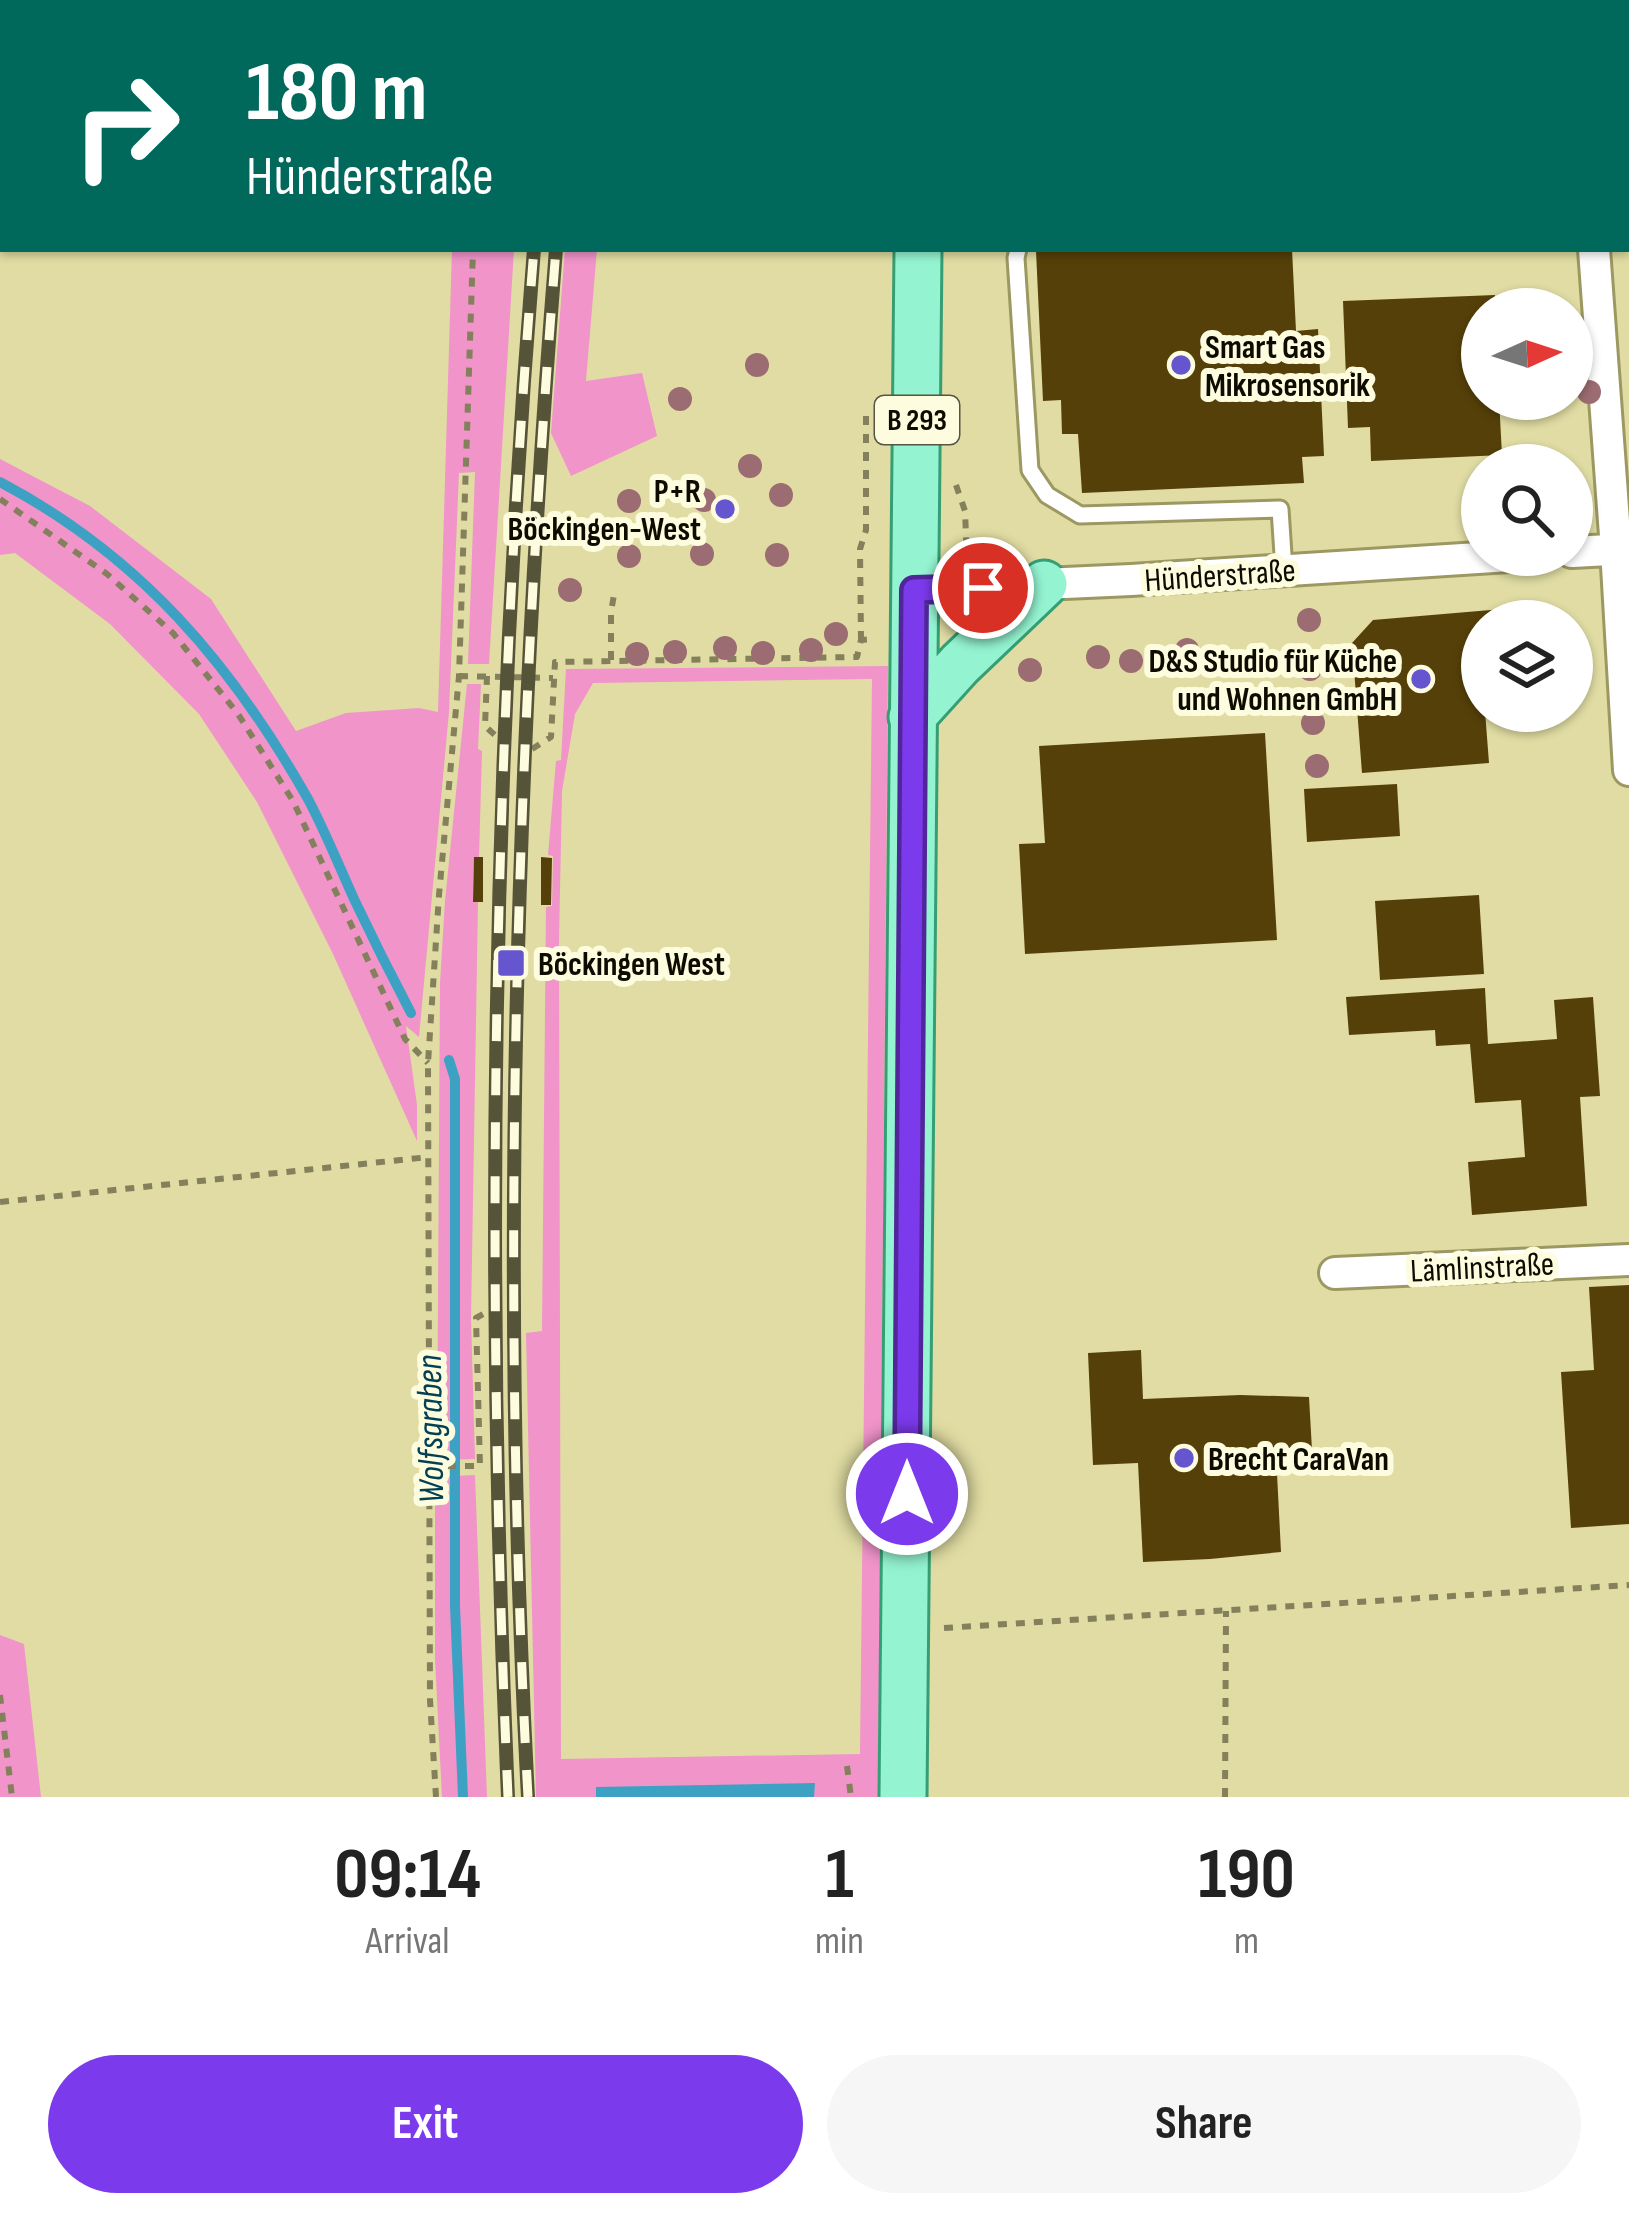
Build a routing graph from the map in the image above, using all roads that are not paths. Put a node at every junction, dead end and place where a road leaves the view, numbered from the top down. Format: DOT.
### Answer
graph roads {
  1 [pos="918,252"];
  2 [pos="1017,252"];
  3 [pos="1594,252"];
  4 [pos="1623,549"];
  5 [pos="1593,551"];
  6 [pos="1461,559"];
  7 [pos="1284,570"];
  8 [pos="1044,584"];
  9 [pos="914,590"];
  10 [pos="913,718"];
  11 [pos="1629,770"];
  12 [pos="1629,1259"];
  13 [pos="1335,1273"];
  14 [pos="903,1797"];
  1 -- 9 [label="main road, B 293"];
  2 -- 7 [label="lane"];
  3 -- 4 [label="street"];
  4 -- 5 [label="street"];
  4 -- 11 [label="street"];
  6 -- 7 [label="street, Hünderstraße"];
  7 -- 8 [label="street, Hünderstraße"];
  8 -- 9 [label="street, Hünderstraße"];
  8 -- 10 [label="main road"];
  9 -- 10 [label="main road, B 293"];
  10 -- 14 [label="main road, B 293"];
  12 -- 13 [label="street, Lämlinstraße"];
}
